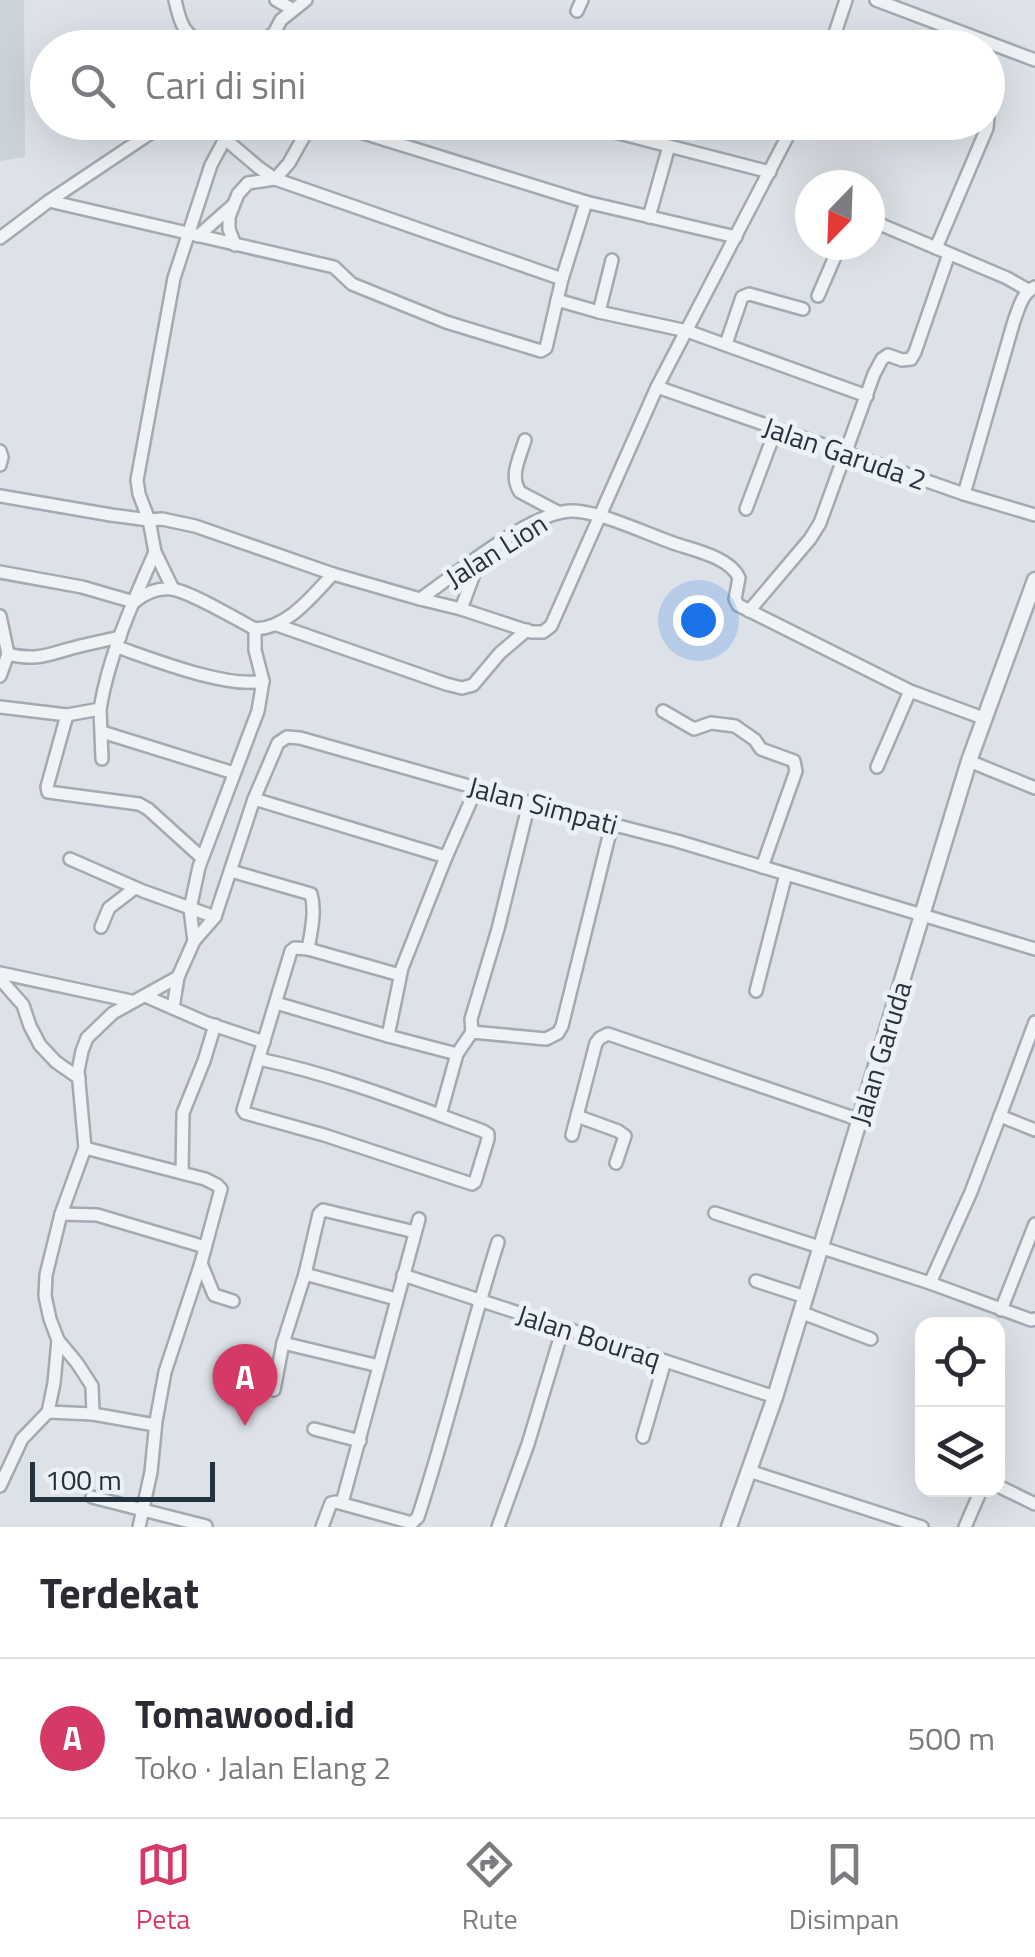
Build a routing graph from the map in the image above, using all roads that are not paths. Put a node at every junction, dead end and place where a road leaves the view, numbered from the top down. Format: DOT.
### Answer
graph roads {
  1 [pos="175,0"];
  2 [pos="276,0"];
  3 [pos="306,0"];
  4 [pos="846,0"];
  5 [pos="876,0"];
  6 [pos="292,10"];
  7 [pos="183,30"];
  8 [pos="275,30"];
  9 [pos="836,30"];
  10 [pos="956,30"];
  11 [pos="1005,49"];
  12 [pos="1035,60"];
  13 [pos="140,140"];
  14 [pos="224,140"];
  15 [pos="225,140"];
  16 [pos="302,140"];
  17 [pos="386,140"];
  18 [pos="646,140"];
  19 [pos="786,140"];
  20 [pos="982,140"];
  21 [pos="669,146"];
  22 [pos="770,172"];
  23 [pos="276,178"];
  24 [pos="49,201"];
  25 [pos="586,202"];
  26 [pos="233,204"];
  27 [pos="649,217"];
  28 [pos="885,226"];
  29 [pos="193,235"];
  30 [pos="736,237"];
  31 [pos="0,238"];
  32 [pos="235,245"];
  33 [pos="936,248"];
  34 [pos="949,254"];
  35 [pos="612,260"];
  36 [pos="834,260"];
  37 [pos="562,279"];
  38 [pos="1032,288"];
  39 [pos="818,296"];
  40 [pos="557,300"];
  41 [pos="804,309"];
  42 [pos="599,312"];
  43 [pos="688,331"];
  44 [pos="726,344"];
  45 [pos="657,387"];
  46 [pos="867,396"];
  47 [pos="776,429"];
  48 [pos="525,440"];
  49 [pos="0,450"];
  50 [pos="847,454"];
  51 [pos="0,465"];
  52 [pos="964,494"];
  53 [pos="0,496"];
  54 [pos="746,509"];
  55 [pos="558,512"];
  56 [pos="1035,515"];
  57 [pos="600,517"];
  58 [pos="149,520"];
  59 [pos="155,552"];
  60 [pos="480,557"];
  61 [pos="333,574"];
  62 [pos="0,579"];
  63 [pos="1035,580"];
  64 [pos="172,590"];
  65 [pos="420,599"];
  66 [pos="134,602"];
  67 [pos="460,609"];
  68 [pos="749,611"];
  69 [pos="0,616"];
  70 [pos="277,625"];
  71 [pos="256,629"];
  72 [pos="527,630"];
  73 [pos="118,642"];
  74 [pos="8,654"];
  75 [pos="0,676"];
  76 [pos="263,681"];
  77 [pos="910,691"];
  78 [pos="0,706"];
  79 [pos="100,709"];
  80 [pos="663,711"];
  81 [pos="68,716"];
  82 [pos="983,718"];
  83 [pos="102,732"];
  84 [pos="102,759"];
  85 [pos="969,761"];
  86 [pos="877,767"];
  87 [pos="234,772"];
  88 [pos="477,787"];
  89 [pos="1035,788"];
  90 [pos="254,799"];
  91 [pos="529,803"];
  92 [pos="612,824"];
  93 [pos="202,857"];
  94 [pos="446,857"];
  95 [pos="70,859"];
  96 [pos="762,867"];
  97 [pos="231,871"];
  98 [pos="786,874"];
  99 [pos="136,888"];
  100 [pos="190,908"];
  101 [pos="922,915"];
  102 [pos="215,917"];
  103 [pos="101,927"];
  104 [pos="194,942"];
  105 [pos="308,950"];
  106 [pos="1035,950"];
  107 [pos="400,975"];
  108 [pos="0,976"];
  109 [pos="178,977"];
  110 [pos="756,991"];
  111 [pos="145,996"];
  112 [pos="131,1002"];
  113 [pos="276,1003"];
  114 [pos="174,1008"];
  115 [pos="1035,1022"];
  116 [pos="215,1025"];
  117 [pos="472,1032"];
  118 [pos="388,1036"];
  119 [pos="264,1042"];
  120 [pos="458,1054"];
  121 [pos="259,1058"];
  122 [pos="79,1078"];
  123 [pos="440,1116"];
  124 [pos="577,1116"];
  125 [pos="1000,1116"];
  126 [pos="860,1120"];
  127 [pos="1035,1130"];
  128 [pos="572,1135"];
  129 [pos="85,1148"];
  130 [pos="616,1163"];
  131 [pos="182,1173"];
  132 [pos="715,1213"];
  133 [pos="61,1214"];
  134 [pos="1035,1224"];
  135 [pos="498,1242"];
  136 [pos="820,1246"];
  137 [pos="205,1248"];
  138 [pos="200,1263"];
  139 [pos="304,1274"];
  140 [pos="402,1275"];
  141 [pos="756,1280"];
  142 [pos="930,1283"];
  143 [pos="804,1297"];
  144 [pos="396,1299"];
  145 [pos="234,1301"];
  146 [pos="480,1301"];
  147 [pos="1000,1310"];
  148 [pos="800,1312"];
  149 [pos="1035,1319"];
  150 [pos="563,1328"];
  151 [pos="871,1339"];
  152 [pos="58,1340"];
  153 [pos="284,1343"];
  154 [pos="665,1362"];
  155 [pos="379,1366"];
  156 [pos="274,1390"];
  157 [pos="775,1398"];
  158 [pos="48,1412"];
  159 [pos="93,1414"];
  160 [pos="155,1425"];
  161 [pos="314,1428"];
  162 [pos="643,1437"];
  163 [pos="360,1441"];
  164 [pos="749,1471"];
  165 [pos="0,1486"];
  166 [pos="1005,1489"];
  167 [pos="92,1497"];
  168 [pos="978,1497"];
  169 [pos="1035,1502"];
  170 [pos="342,1503"];
  171 [pos="143,1509"];
  172 [pos="206,1526"];
  173 [pos="139,1527"];
  174 [pos="322,1527"];
  175 [pos="498,1527"];
  176 [pos="729,1527"];
  177 [pos="922,1527"];
  178 [pos="964,1527"];
  1 -- 7 [label="street"];
  2 -- 6 [label="street"];
  3 -- 6 [label="street"];
  4 -- 9 [label="street"];
  5 -- 10 [label="street"];
  6 -- 8 [label="street"];
  11 -- 12 [label="street"];
  13 -- 24 [label="street"];
  14 -- 29 [label="street"];
  15 -- 23 [label="street"];
  16 -- 23 [label="street"];
  17 -- 25 [label="street"];
  18 -- 21 [label="street"];
  19 -- 22 [label="street"];
  20 -- 33 [label="street"];
  21 -- 22 [label="street"];
  21 -- 27 [label="street"];
  22 -- 30 [label="street"];
  23 -- 26 [label="street"];
  23 -- 37 [label="street"];
  24 -- 29 [label="street"];
  24 -- 31 [label="street"];
  25 -- 27 [label="street"];
  25 -- 37 [label="street"];
  26 -- 29 [label="street"];
  26 -- 32 [label="street"];
  27 -- 30 [label="street"];
  28 -- 33 [label="street"];
  29 -- 32 [label="street"];
  29 -- 58 [label="street"];
  30 -- 43 [label="street"];
  32 -- 40 [label="street"];
  33 -- 34 [label="street"];
  34 -- 38 [label="street"];
  34 -- 46 [label="street"];
  35 -- 42 [label="street"];
  36 -- 39 [label="street"];
  37 -- 40 [label="street"];
  38 -- 52 [label="street"];
  40 -- 42 [label="street"];
  41 -- 44 [label="street"];
  42 -- 43 [label="street"];
  43 -- 44 [label="street"];
  43 -- 45 [label="street"];
  44 -- 46 [label="street"];
  45 -- 47 [label="street, Jalan Garuda 2"];
  45 -- 57 [label="street"];
  46 -- 50 [label="street"];
  47 -- 50 [label="street, Jalan Garuda 2"];
  47 -- 54 [label="street"];
  48 -- 55 [label="street"];
  49 -- 51 [label="street"];
  50 -- 52 [label="street, Jalan Garuda 2"];
  50 -- 68 [label="street"];
  52 -- 56 [label="street, Jalan Garuda 2"];
  53 -- 58 [label="street, Jalan Lion"];
  55 -- 57 [label="street, Jalan Lion"];
  55 -- 60 [label="street, Jalan Lion"];
  57 -- 68 [label="street, Jalan Lion"];
  57 -- 72 [label="street"];
  58 -- 59 [label="street"];
  58 -- 61 [label="street, Jalan Lion"];
  59 -- 64 [label="street"];
  59 -- 66 [label="street"];
  60 -- 65 [label="street, Jalan Lion"];
  60 -- 67 [label="street"];
  61 -- 65 [label="street, Jalan Lion"];
  61 -- 70 [label="street"];
  62 -- 66 [label="street"];
  63 -- 82 [label="street, Jalan Garuda"];
  64 -- 66 [label="street"];
  64 -- 71 [label="street"];
  65 -- 67 [label="street"];
  66 -- 73 [label="street"];
  67 -- 72 [label="street"];
  68 -- 77 [label="street"];
  69 -- 74 [label="street"];
  70 -- 71 [label="street"];
  70 -- 72 [label="street"];
  71 -- 76 [label="street"];
  73 -- 74 [label="street"];
  73 -- 76 [label="street"];
  73 -- 79 [label="street"];
  74 -- 75 [label="street"];
  76 -- 87 [label="street"];
  77 -- 82 [label="street"];
  77 -- 86 [label="street"];
  78 -- 81 [label="street"];
  79 -- 81 [label="street"];
  79 -- 83 [label="street"];
  80 -- 96 [label="street"];
  81 -- 93 [label="street"];
  82 -- 85 [label="street, Jalan Garuda"];
  83 -- 84 [label="street"];
  83 -- 87 [label="street"];
  85 -- 89 [label="street"];
  85 -- 101 [label="street, Jalan Garuda"];
  87 -- 93 [label="street"];
  88 -- 90 [label="street, Jalan Simpati"];
  88 -- 91 [label="street, Jalan Simpati"];
  88 -- 94 [label="street"];
  90 -- 94 [label="street"];
  90 -- 97 [label="street, Jalan Simpati"];
  91 -- 92 [label="street, Jalan Simpati"];
  91 -- 117 [label="street"];
  92 -- 96 [label="street, Jalan Simpati"];
  92 -- 117 [label="street"];
  93 -- 100 [label="street"];
  94 -- 107 [label="street"];
  95 -- 99 [label="street"];
  96 -- 98 [label="street, Jalan Simpati"];
  97 -- 102 [label="street, Jalan Simpati"];
  97 -- 105 [label="street"];
  98 -- 101 [label="street, Jalan Simpati"];
  98 -- 110 [label="street"];
  99 -- 100 [label="street"];
  99 -- 103 [label="street"];
  100 -- 102 [label="street"];
  100 -- 104 [label="street"];
  101 -- 106 [label="street, Jalan Simpati"];
  101 -- 126 [label="street, Jalan Garuda"];
  102 -- 104 [label="street, Jalan Simpati"];
  104 -- 109 [label="street, Jalan Simpati"];
  105 -- 107 [label="street"];
  105 -- 113 [label="street"];
  107 -- 118 [label="street"];
  108 -- 112 [label="street"];
  108 -- 122 [label="street"];
  109 -- 111 [label="street"];
  109 -- 114 [label="street"];
  111 -- 112 [label="street"];
  111 -- 114 [label="street"];
  112 -- 122 [label="street"];
  113 -- 118 [label="street"];
  113 -- 119 [label="street"];
  114 -- 116 [label="street"];
  115 -- 125 [label="street"];
  116 -- 119 [label="street"];
  116 -- 131 [label="street"];
  117 -- 120 [label="street"];
  118 -- 120 [label="street"];
  119 -- 121 [label="street"];
  120 -- 123 [label="street"];
  121 -- 123 [label="street"];
  121 -- 123 [label="street"];
  122 -- 129 [label="street"];
  124 -- 126 [label="street"];
  124 -- 128 [label="street"];
  124 -- 130 [label="street"];
  125 -- 127 [label="street"];
  125 -- 142 [label="street"];
  126 -- 136 [label="street, Jalan Garuda"];
  129 -- 131 [label="street"];
  129 -- 133 [label="street"];
  131 -- 137 [label="street"];
  132 -- 136 [label="street"];
  133 -- 137 [label="street"];
  133 -- 152 [label="street"];
  134 -- 147 [label="street"];
  135 -- 146 [label="street"];
  136 -- 142 [label="street"];
  136 -- 143 [label="street, Jalan Garuda"];
  137 -- 138 [label="street"];
  138 -- 145 [label="street"];
  138 -- 160 [label="street"];
  139 -- 140 [label="street"];
  139 -- 144 [label="street"];
  139 -- 153 [label="street"];
  140 -- 144 [label="street"];
  140 -- 146 [label="street, Jalan Bouraq"];
  141 -- 143 [label="street"];
  142 -- 147 [label="street"];
  143 -- 148 [label="street, Jalan Garuda"];
  144 -- 155 [label="street"];
  146 -- 150 [label="street, Jalan Bouraq"];
  146 -- 170 [label="street"];
  147 -- 149 [label="street"];
  148 -- 151 [label="street"];
  148 -- 157 [label="street, Jalan Garuda"];
  150 -- 154 [label="street, Jalan Bouraq"];
  150 -- 175 [label="street"];
  152 -- 158 [label="street"];
  152 -- 159 [label="street"];
  153 -- 155 [label="street"];
  153 -- 156 [label="street"];
  154 -- 157 [label="street, Jalan Bouraq"];
  154 -- 162 [label="street"];
  155 -- 163 [label="street"];
  157 -- 164 [label="street, Jalan Garuda"];
  158 -- 159 [label="street"];
  158 -- 165 [label="street"];
  159 -- 160 [label="street"];
  160 -- 171 [label="street"];
  161 -- 163 [label="street"];
  163 -- 170 [label="street"];
  164 -- 176 [label="street, Jalan Garuda"];
  164 -- 177 [label="street"];
  166 -- 169 [label="street"];
  167 -- 171 [label="street"];
  168 -- 178 [label="street"];
  170 -- 174 [label="street"];
  171 -- 172 [label="street"];
  171 -- 173 [label="street"];
}
